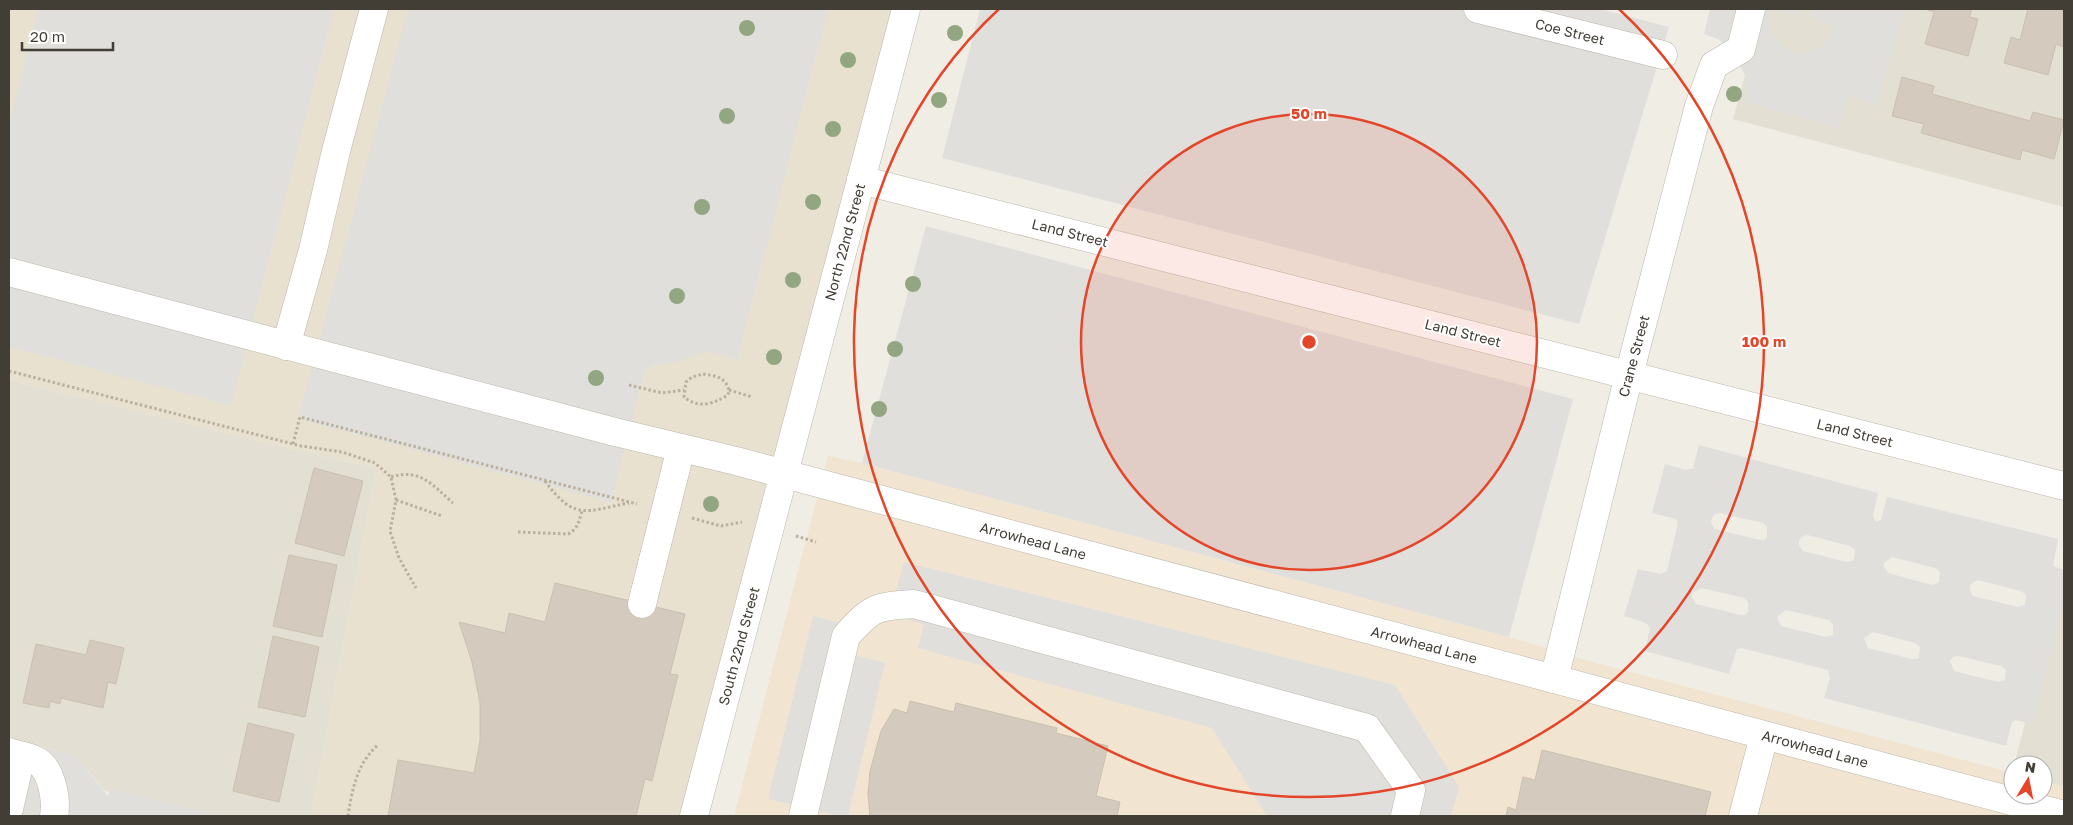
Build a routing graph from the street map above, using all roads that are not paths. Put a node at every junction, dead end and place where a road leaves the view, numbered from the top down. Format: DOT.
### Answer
graph roads {
  1 [pos="374,9"];
  2 [pos="906,9"];
  3 [pos="1478,9"];
  4 [pos="1751,9"];
  5 [pos="1663,55"];
  6 [pos="861,180"];
  7 [pos="9,272"];
  8 [pos="286,346"];
  9 [pos="1629,375"];
  10 [pos="681,448"];
  11 [pos="784,475"];
  12 [pos="2064,486"];
  13 [pos="642,604"];
  14 [pos="1554,679"];
  15 [pos="1764,736"];
  16 [pos="15,754"];
  17 [pos="9,809"];
  18 [pos="2064,815"];
  19 [pos="54,816"];
  20 [pos="694,816"];
  21 [pos="803,816"];
  22 [pos="1405,816"];
  23 [pos="1743,816"];
  1 -- 8 [label="street"];
  2 -- 6 [label="street, North 22nd Street"];
  3 -- 5 [label="street, Coe Street"];
  4 -- 9 [label="street, Crane Street"];
  6 -- 9 [label="street, Land Street"];
  6 -- 11 [label="street, North 22nd Street"];
  7 -- 8 [label="street, Arrowhead Lane"];
  8 -- 10 [label="street, Arrowhead Lane"];
  9 -- 12 [label="street, Land Street"];
  9 -- 14 [label="street, Crane Street"];
  10 -- 11 [label="street, Arrowhead Lane"];
  10 -- 13 [label="street"];
  11 -- 14 [label="street, Arrowhead Lane"];
  11 -- 20 [label="street, South 22nd Street"];
  14 -- 15 [label="street, Arrowhead Lane"];
  15 -- 18 [label="street, Arrowhead Lane"];
  15 -- 23 [label="street"];
  16 -- 17 [label="street"];
  16 -- 19 [label="street"];
  21 -- 22 [label="street"];
}
